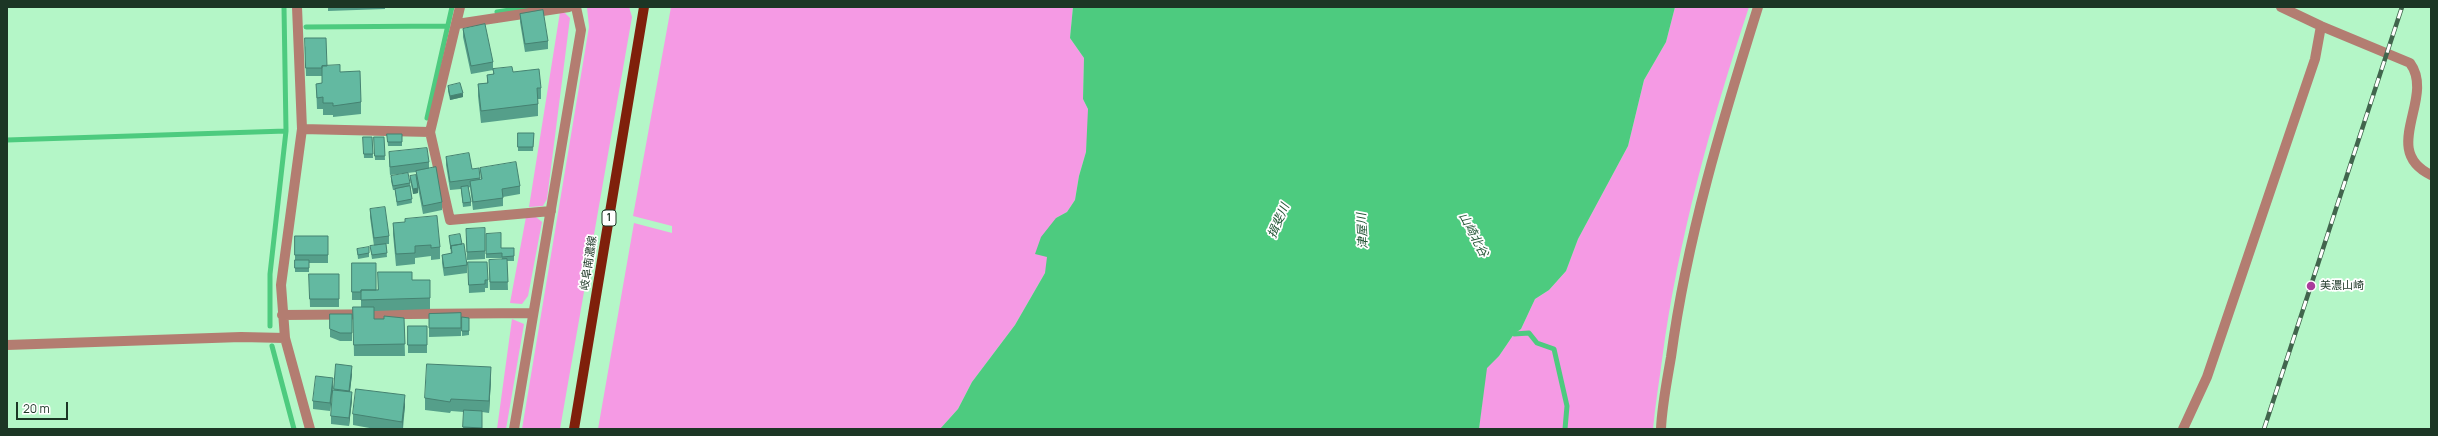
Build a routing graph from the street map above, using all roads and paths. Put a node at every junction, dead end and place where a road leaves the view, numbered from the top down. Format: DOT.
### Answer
graph roads {
  1 [pos="297,7"];
  2 [pos="460,7"];
  3 [pos="569,7"];
  4 [pos="576,7"];
  5 [pos="1758,7"];
  6 [pos="2281,7"];
  7 [pos="643,9"];
  8 [pos="457,24"];
  9 [pos="2321,26"];
  10 [pos="302,129"];
  11 [pos="430,132"];
  12 [pos="2431,175"];
  13 [pos="550,212"];
  14 [pos="533,313"];
  15 [pos="282,315"];
  16 [pos="285,338"];
  17 [pos="7,345"];
  18 [pos="310,428"];
  19 [pos="320,429"];
  20 [pos="514,429"];
  21 [pos="574,429"];
  22 [pos="1661,429"];
  23 [pos="2183,429"];
  1 -- 10 [label="street"];
  2 -- 8 [label="street"];
  3 -- 8 [label="street"];
  4 -- 13 [label="street"];
  5 -- 22 [label="street"];
  6 -- 9 [label="street"];
  7 -- 21 [label="main road, 岐阜南濃線 / 1"];
  8 -- 11 [label="street"];
  9 -- 12 [label="street"];
  9 -- 23 [label="street"];
  10 -- 11 [label="street"];
  10 -- 15 [label="street"];
  11 -- 13 [label="street"];
  13 -- 14 [label="street"];
  14 -- 15 [label="street"];
  14 -- 20 [label="street"];
  15 -- 16 [label="street"];
  16 -- 17 [label="street"];
  16 -- 18 [label="street"];
  18 -- 19 [label="street"];
}
